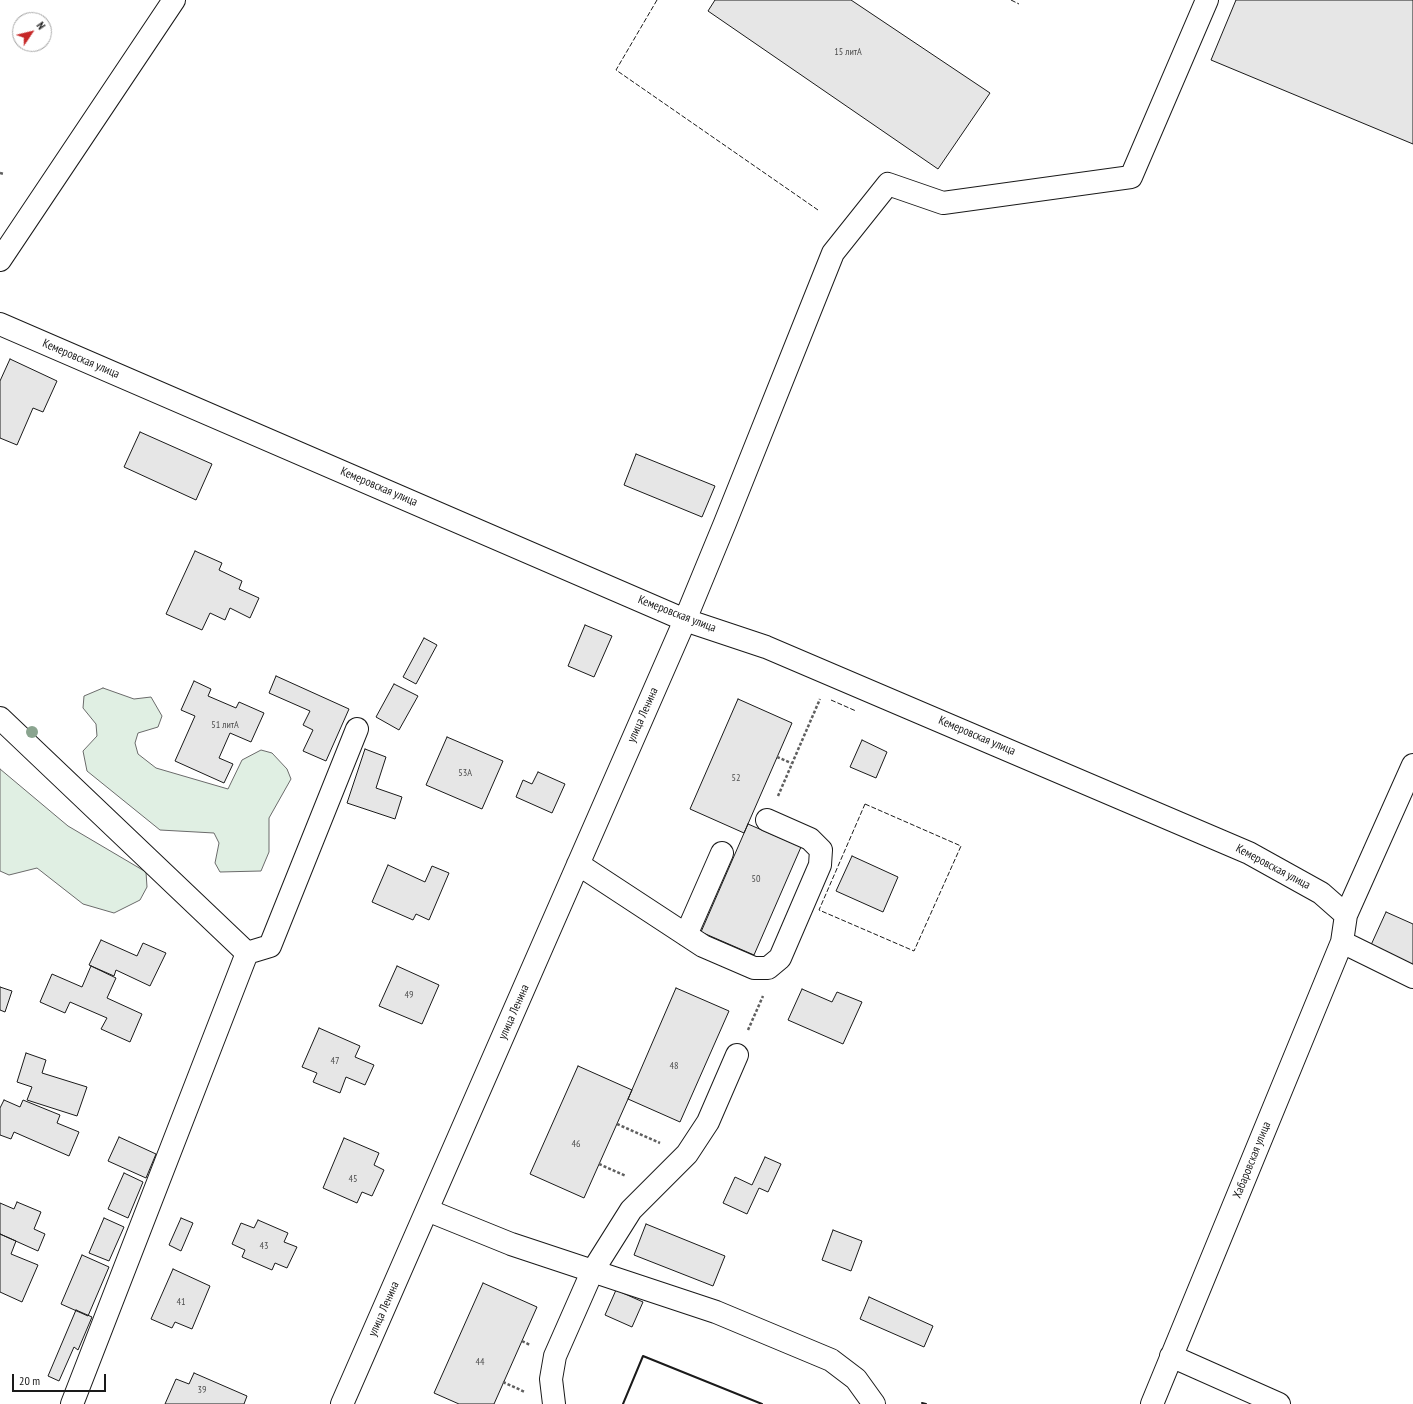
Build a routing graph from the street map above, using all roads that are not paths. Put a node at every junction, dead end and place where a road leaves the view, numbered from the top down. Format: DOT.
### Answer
graph roads {
  1 [pos="174,0"];
  2 [pos="1207,0"];
  3 [pos="0,260"];
  4 [pos="0,324"];
  5 [pos="685,620"];
  6 [pos="0,718"];
  7 [pos="357,729"];
  8 [pos="1413,765"];
  9 [pos="767,820"];
  10 [pos="722,853"];
  11 [pos="578,864"];
  12 [pos="1346,915"];
  13 [pos="686,935"];
  14 [pos="1342,942"];
  15 [pos="247,953"];
  16 [pos="1413,977"];
  17 [pos="737,1055"];
  18 [pos="427,1210"];
  19 [pos="592,1272"];
  20 [pos="1171,1356"];
  21 [pos="72,1404"];
  22 [pos="342,1404"];
  23 [pos="554,1404"];
  24 [pos="874,1404"];
  25 [pos="1152,1404"];
  26 [pos="1279,1404"];
  1 -- 3 [label="street"];
  2 -- 5 [label="street, улица Ленина"];
  4 -- 5 [label="street, Кемеровская улица"];
  5 -- 11 [label="street, улица Ленина"];
  5 -- 12 [label="street, Кемеровская улица"];
  6 -- 15 [label="street"];
  7 -- 15 [label="street"];
  8 -- 12 [label="street, Хабаровская улица"];
  9 -- 13 [label="street"];
  10 -- 13 [label="street"];
  11 -- 13 [label="street"];
  11 -- 18 [label="street, улица Ленина"];
  12 -- 14 [label="street, Хабаровская улица"];
  14 -- 16 [label="street"];
  14 -- 20 [label="street, Хабаровская улица"];
  15 -- 21 [label="street"];
  17 -- 19 [label="street"];
  18 -- 19 [label="street"];
  18 -- 22 [label="street, улица Ленина"];
  19 -- 23 [label="street"];
  19 -- 24 [label="street"];
  20 -- 25 [label="street, Хабаровская улица"];
  20 -- 26 [label="street"];
}
